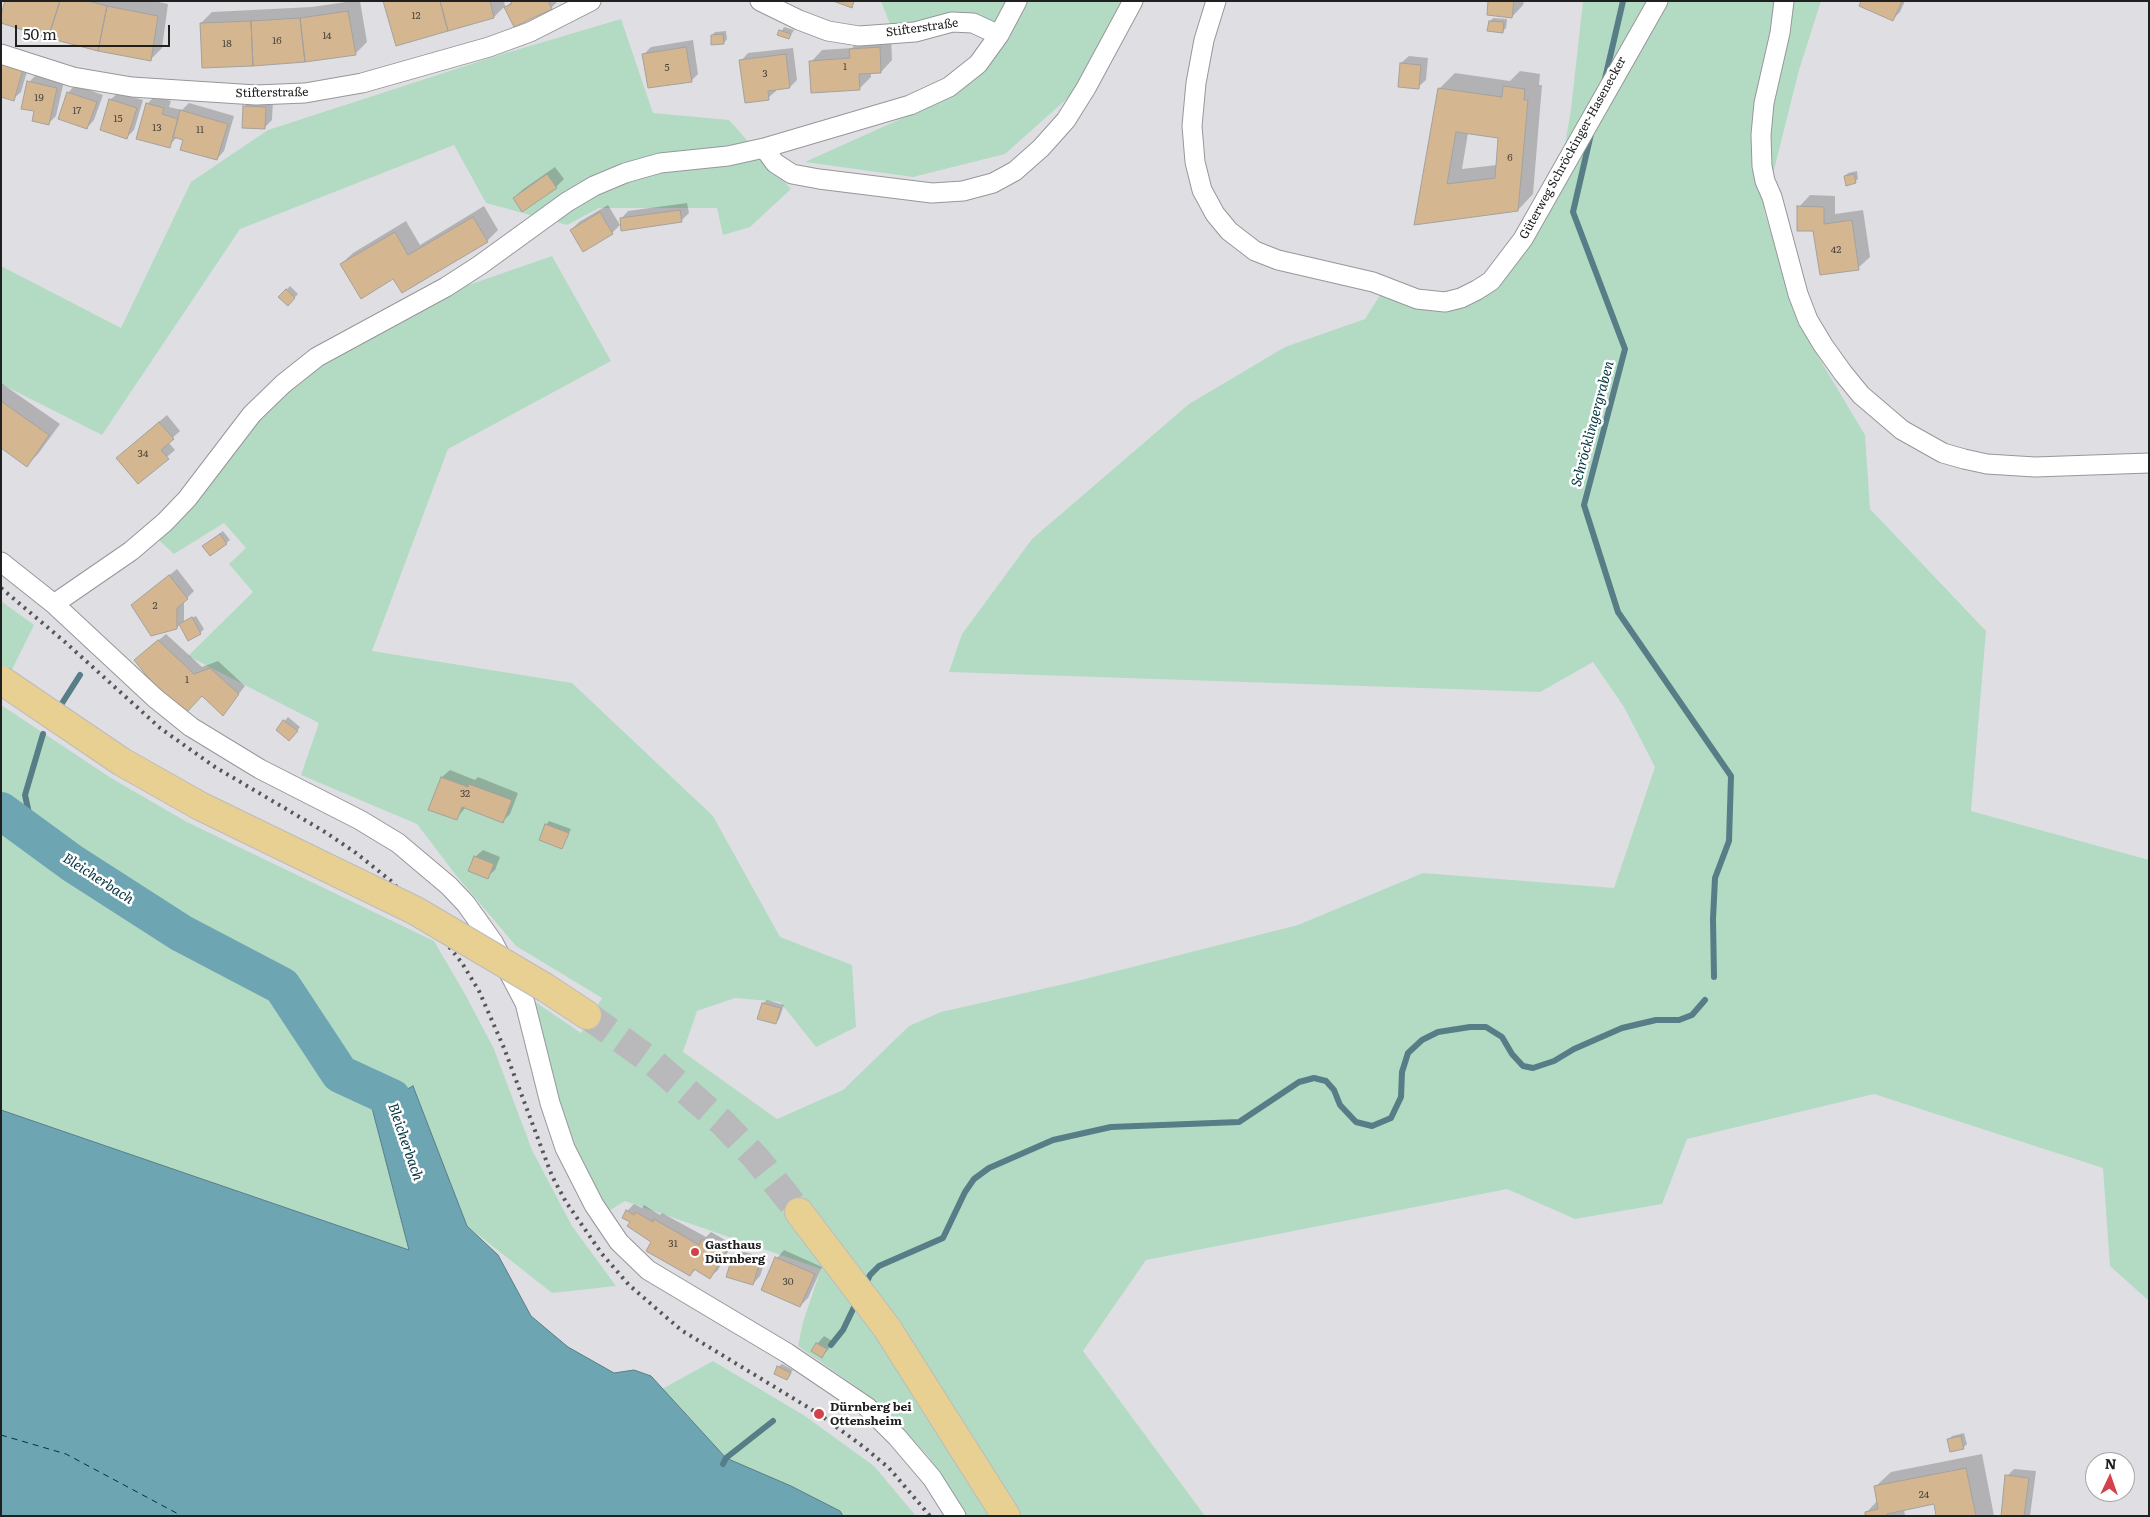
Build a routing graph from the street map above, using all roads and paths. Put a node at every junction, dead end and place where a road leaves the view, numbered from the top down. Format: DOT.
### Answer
graph roads {
  1 [pos="590,1"];
  2 [pos="760,1"];
  3 [pos="1017,1"];
  4 [pos="1133,1"];
  5 [pos="1216,1"];
  6 [pos="1658,1"];
  7 [pos="1784,1"];
  8 [pos="999,35"];
  9 [pos="1,54"];
  10 [pos="764,148"];
  11 [pos="2149,463"];
  12 [pos="1,562"];
  13 [pos="54,604"];
  14 [pos="1,680"];
  15 [pos="587,1016"];
  16 [pos="799,1212"];
  17 [pos="956,1516"];
  18 [pos="1006,1516"];
  1 -- 9 [label="street, Stifterstraße"];
  2 -- 8 [label="street, Stifterstraße"];
  3 -- 8 [label="street"];
  4 -- 10 [label="street"];
  5 -- 6 [label="street, Güterweg Schröckinger-Hasenecker"];
  7 -- 11 [label="street"];
  8 -- 10 [label="street"];
  10 -- 13 [label="street"];
  12 -- 13 [label="street"];
  13 -- 17 [label="street"];
  14 -- 15 [label="main road, bridge"];
  16 -- 18 [label="main road"];
}
